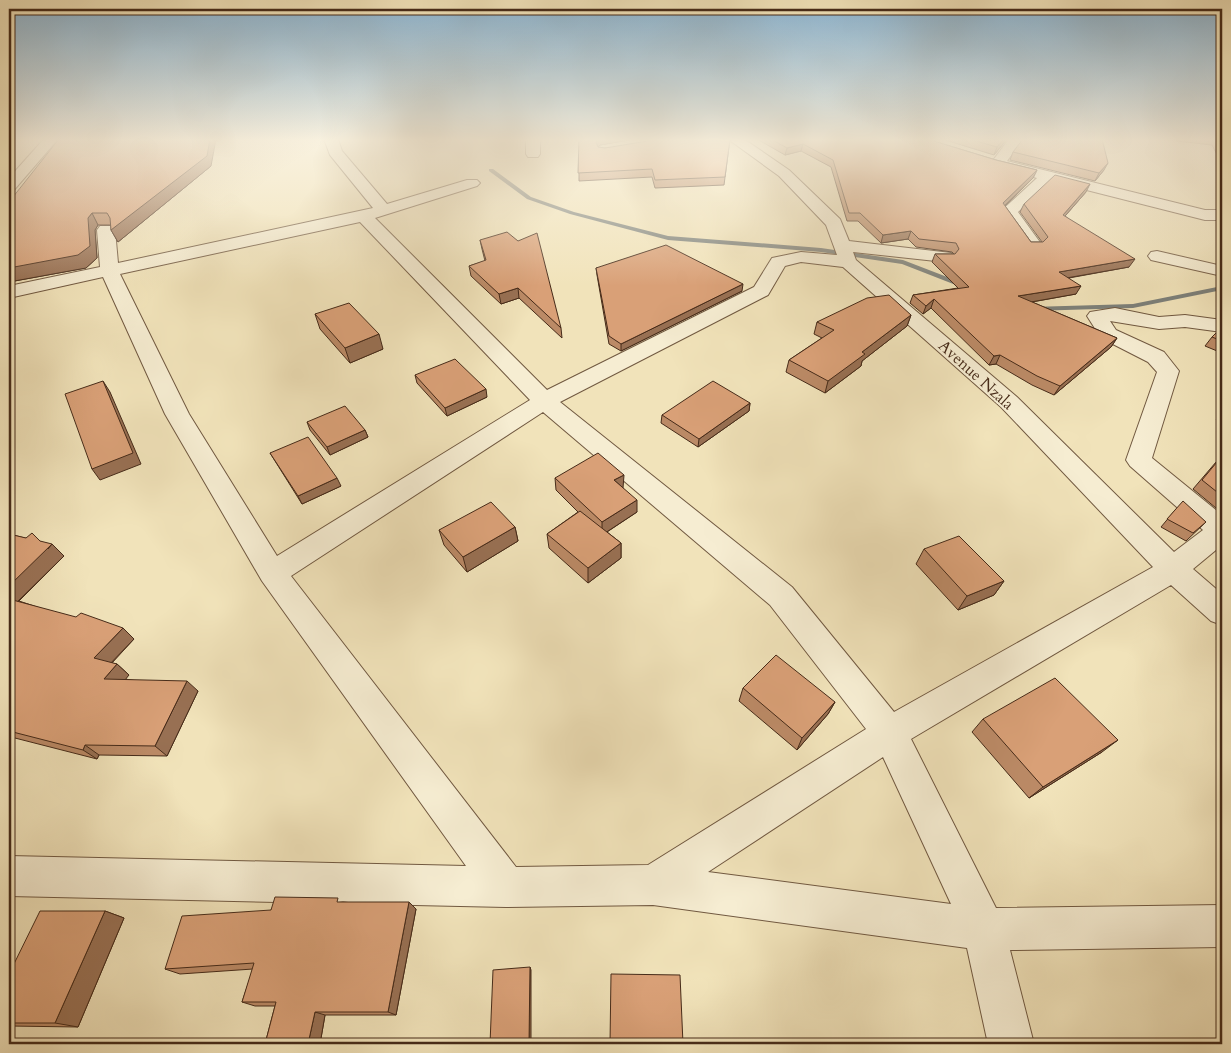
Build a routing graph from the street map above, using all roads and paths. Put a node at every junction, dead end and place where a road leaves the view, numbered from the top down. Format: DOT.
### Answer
graph roads {
  1 [pos="358,188"];
  2 [pos="455,188"];
  3 [pos="799,188"];
  4 [pos="1034,188"];
  5 [pos="1097,188"];
  6 [pos="373,213"];
  7 [pos="1222,215"];
  8 [pos="106,230"];
  9 [pos="1033,245"];
  10 [pos="846,254"];
  11 [pos="1157,256"];
  12 [pos="945,257"];
  13 [pos="1222,270"];
  14 [pos="109,271"];
  15 [pos="9,292"];
  16 [pos="1222,326"];
  17 [pos="544,401"];
  18 [pos="1222,530"];
  19 [pos="1172,569"];
  20 [pos="272,573"];
  21 [pos="1222,612"];
  22 [pos="890,733"];
  23 [pos="9,876"];
  24 [pos="653,885"];
  25 [pos="506,887"];
  26 [pos="1222,926"];
  27 [pos="984,929"];
  28 [pos="1011,1044"];
  1 -- 6 [label="street"];
  2 -- 6 [label="street"];
  3 -- 10 [label="street, Avenue Nzala"];
  4 -- 9 [label="street"];
  5 -- 7 [label="street"];
  6 -- 14 [label="street"];
  6 -- 17 [label="street"];
  8 -- 14 [label="street"];
  10 -- 12 [label="street"];
  10 -- 17 [label="street"];
  10 -- 19 [label="street, Avenue Nzala"];
  11 -- 13 [label="street"];
  14 -- 15 [label="street"];
  14 -- 20 [label="street"];
  16 -- 18 [label="street"];
  17 -- 20 [label="street"];
  17 -- 22 [label="street"];
  18 -- 19 [label="street"];
  19 -- 21 [label="street, Avenue Nzala"];
  19 -- 22 [label="street"];
  20 -- 25 [label="street"];
  22 -- 24 [label="street"];
  22 -- 27 [label="street"];
  23 -- 25 [label="street"];
  24 -- 25 [label="street"];
  24 -- 27 [label="street"];
  26 -- 27 [label="street"];
  27 -- 28 [label="street"];
}
